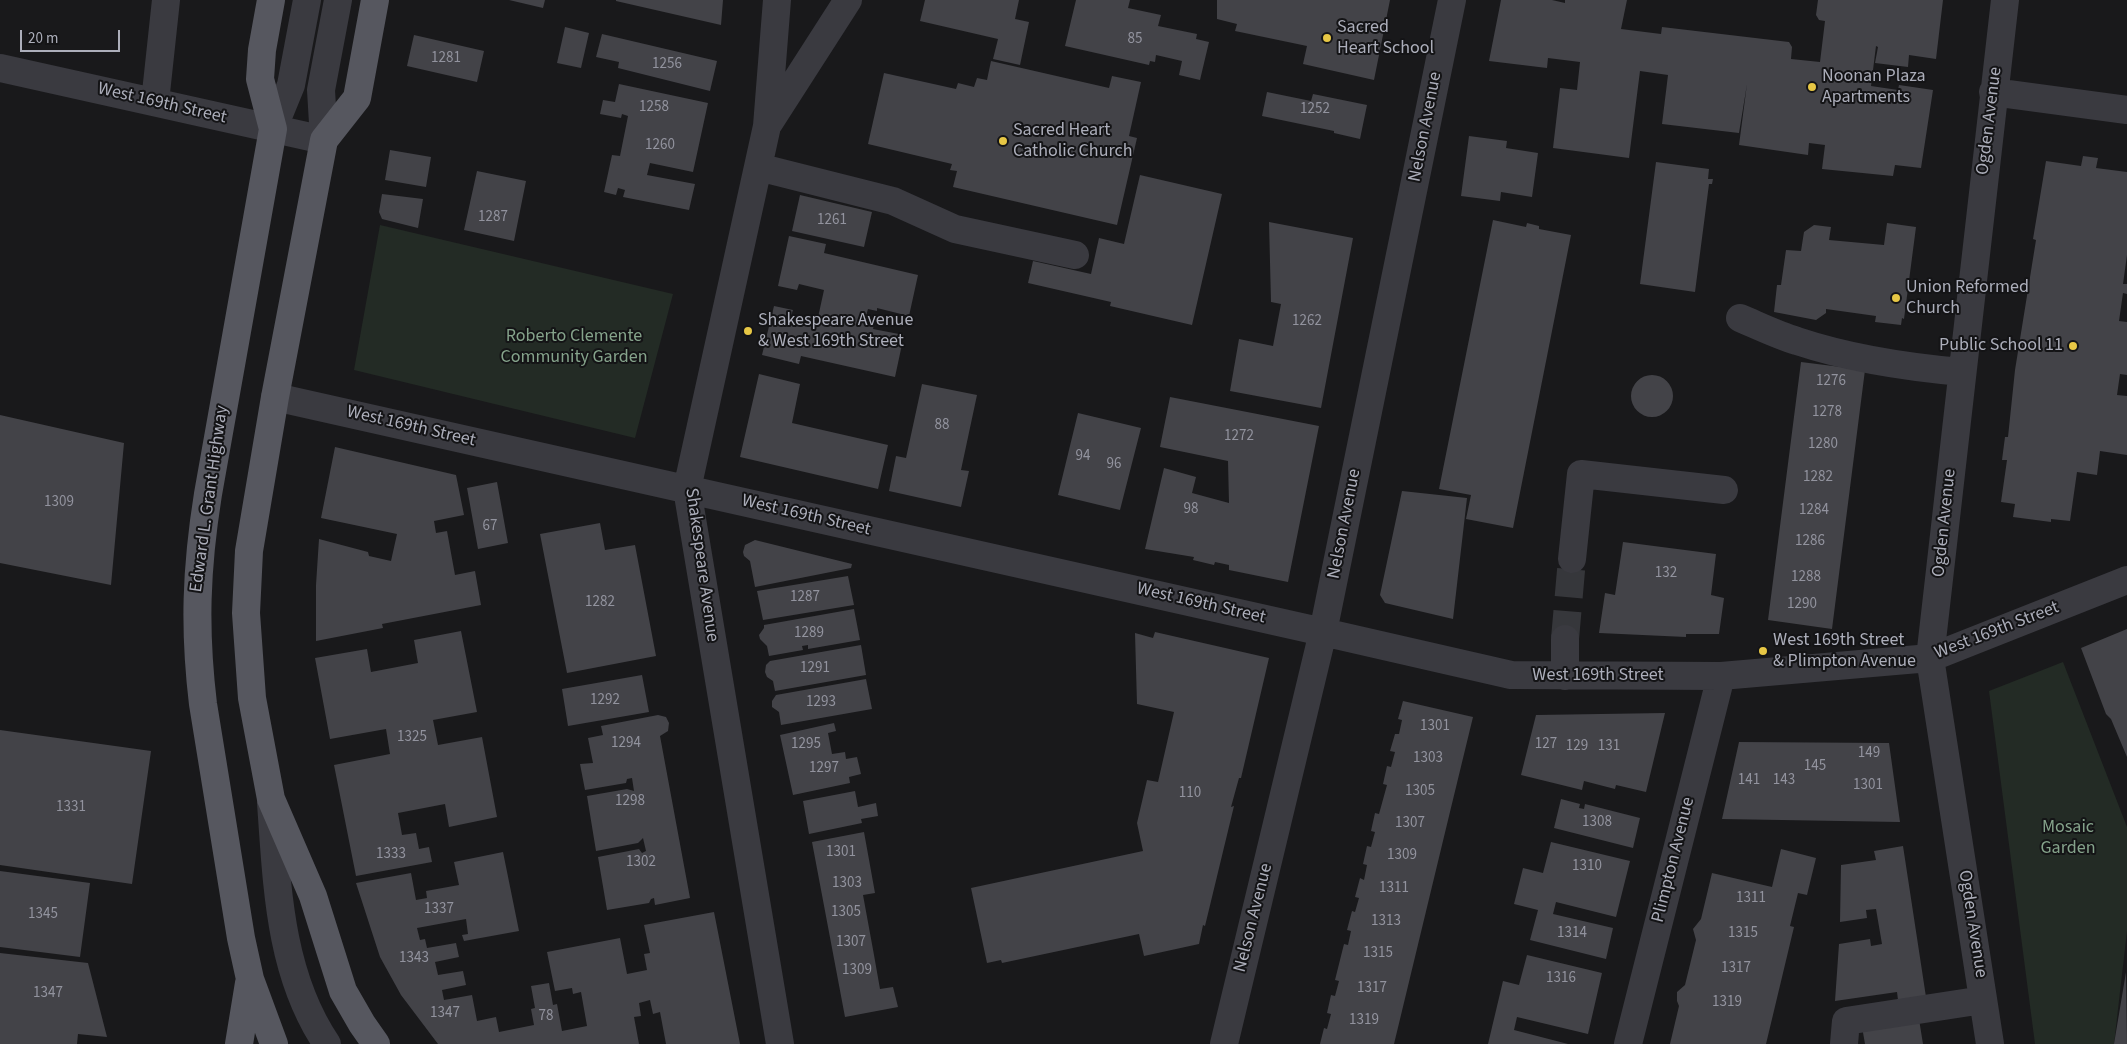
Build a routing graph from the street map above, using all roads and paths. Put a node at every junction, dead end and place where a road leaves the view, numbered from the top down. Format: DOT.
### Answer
graph roads {
  1 [pos="166,0"];
  2 [pos="271,0"];
  3 [pos="307,0"];
  4 [pos="338,0"];
  5 [pos="375,0"];
  6 [pos="777,0"];
  7 [pos="848,0"];
  8 [pos="1452,0"];
  9 [pos="2005,0"];
  10 [pos="0,68"];
  11 [pos="1993,92"];
  12 [pos="155,102"];
  13 [pos="2127,110"];
  14 [pos="767,126"];
  15 [pos="272,129"];
  16 [pos="324,140"];
  17 [pos="758,167"];
  18 [pos="1075,255"];
  19 [pos="1740,318"];
  20 [pos="1962,372"];
  21 [pos="275,397"];
  22 [pos="687,489"];
  23 [pos="1724,490"];
  24 [pos="1572,559"];
  25 [pos="2127,580"];
  26 [pos="1323,632"];
  27 [pos="1565,639"];
  28 [pos="1930,658"];
  29 [pos="1565,676"];
  30 [pos="1721,676"];
  31 [pos="271,799"];
  32 [pos="250,979"];
  33 [pos="1983,1000"];
  34 [pos="239,1044"];
  35 [pos="274,1044"];
  36 [pos="327,1044"];
  37 [pos="376,1044"];
  38 [pos="780,1044"];
  39 [pos="1224,1044"];
  40 [pos="1628,1044"];
  41 [pos="1844,1044"];
  42 [pos="1990,1044"];
  1 -- 12 [label="street"];
  2 -- 15 [label="main road, Edward L. Grant Highway"];
  3 -- 15 [label="street, Edward L. Grant Highway"];
  4 -- 16 [label="street"];
  5 -- 16 [label="main road"];
  6 -- 14 [label="street, Shakespeare Avenue"];
  7 -- 14 [label="street"];
  8 -- 26 [label="street, Nelson Avenue"];
  9 -- 11 [label="street, Ogden Avenue"];
  10 -- 12 [label="street, West 169th Street"];
  11 -- 13 [label="street"];
  11 -- 20 [label="street, Ogden Avenue"];
  12 -- 15 [label="street, West 169th Street"];
  14 -- 17 [label="street, Shakespeare Avenue"];
  15 -- 16 [label="street, West 169th Street"];
  15 -- 32 [label="main road, Edward L. Grant Highway"];
  16 -- 21 [label="main road"];
  17 -- 18 [label="street"];
  17 -- 22 [label="street, Shakespeare Avenue"];
  19 -- 20 [label="street"];
  20 -- 28 [label="street, Ogden Avenue"];
  21 -- 22 [label="street, West 169th Street"];
  21 -- 31 [label="main road"];
  22 -- 26 [label="street, West 169th Street"];
  22 -- 38 [label="street, Shakespeare Avenue"];
  23 -- 24 [label="street"];
  25 -- 28 [label="street, West 169th Street"];
  26 -- 29 [label="street, West 169th Street"];
  26 -- 39 [label="street, Nelson Avenue"];
  27 -- 29 [label="street"];
  28 -- 30 [label="street, West 169th Street"];
  28 -- 33 [label="street, Ogden Avenue"];
  29 -- 30 [label="street, West 169th Street"];
  30 -- 40 [label="street, Plimpton Avenue"];
  31 -- 36 [label="street"];
  31 -- 37 [label="main road"];
  32 -- 34 [label="main road"];
  32 -- 35 [label="main road, Edward L. Grant Highway"];
  33 -- 41 [label="street"];
  33 -- 42 [label="street, Ogden Avenue"];
}
